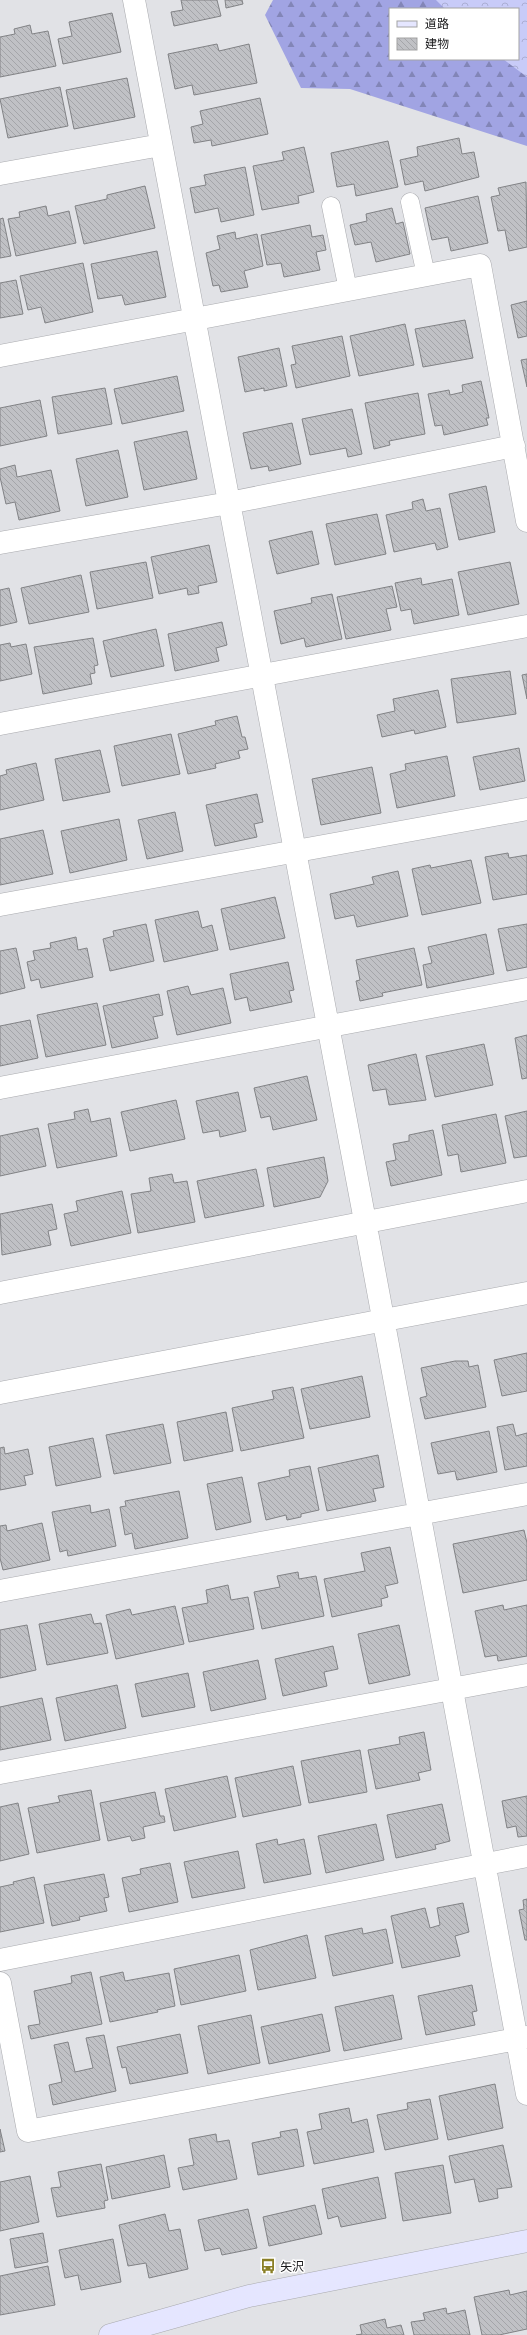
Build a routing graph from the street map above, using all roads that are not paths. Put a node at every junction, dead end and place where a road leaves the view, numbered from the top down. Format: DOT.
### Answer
graph roads {
  1 [pos="134,0"];
  2 [pos="161,145"];
  3 [pos="0,174"];
  4 [pos="410,202"];
  5 [pos="331,206"];
  6 [pos="426,275"];
  7 [pos="348,290"];
  8 [pos="193,320"];
  9 [pos="0,356"];
  10 [pos="514,446"];
  11 [pos="229,503"];
  12 [pos="527,521"];
  13 [pos="0,543"];
  14 [pos="527,626"];
  15 [pos="262,676"];
  16 [pos="0,724"];
  17 [pos="527,809"];
  18 [pos="295,852"];
  19 [pos="0,905"];
  20 [pos="527,989"];
  21 [pos="329,1028"];
  22 [pos="0,1088"];
  23 [pos="527,1191"];
  24 [pos="365,1221"];
  25 [pos="0,1293"];
  26 [pos="527,1293"];
  27 [pos="382,1320"];
  28 [pos="0,1393"];
  29 [pos="527,1494"];
  30 [pos="418,1514"];
  31 [pos="0,1591"];
  32 [pos="527,1675"];
  33 [pos="451,1689"];
  34 [pos="0,1773"];
  35 [pos="527,1856"];
  36 [pos="484,1863"];
  37 [pos="0,1960"];
  38 [pos="0,1983"];
  39 [pos="522,2038"];
  40 [pos="527,2094"];
  41 [pos="527,2241"];
  42 [pos="110,2335"];
  1 -- 2 [label="street"];
  2 -- 3 [label="street"];
  2 -- 8 [label="street"];
  4 -- 6 [label="lane"];
  5 -- 7 [label="lane"];
  6 -- 7 [label="street"];
  6 -- 10 [label="street"];
  7 -- 8 [label="street"];
  8 -- 9 [label="street"];
  8 -- 11 [label="street"];
  10 -- 11 [label="street"];
  10 -- 12 [label="street"];
  11 -- 13 [label="street"];
  11 -- 15 [label="street"];
  14 -- 15 [label="street"];
  15 -- 16 [label="street"];
  15 -- 18 [label="street"];
  17 -- 18 [label="street"];
  18 -- 19 [label="street"];
  18 -- 21 [label="street"];
  20 -- 21 [label="street"];
  21 -- 22 [label="street"];
  21 -- 24 [label="street"];
  23 -- 24 [label="street"];
  24 -- 25 [label="street"];
  24 -- 27 [label="street"];
  26 -- 27 [label="street"];
  27 -- 28 [label="street"];
  27 -- 30 [label="street"];
  29 -- 30 [label="street"];
  30 -- 31 [label="street"];
  30 -- 33 [label="street"];
  32 -- 33 [label="street"];
  33 -- 34 [label="street"];
  33 -- 36 [label="street"];
  35 -- 36 [label="street"];
  36 -- 37 [label="street"];
  36 -- 39 [label="street"];
  38 -- 39 [label="street"];
  39 -- 40 [label="street"];
  41 -- 42 [label="street"];
}
